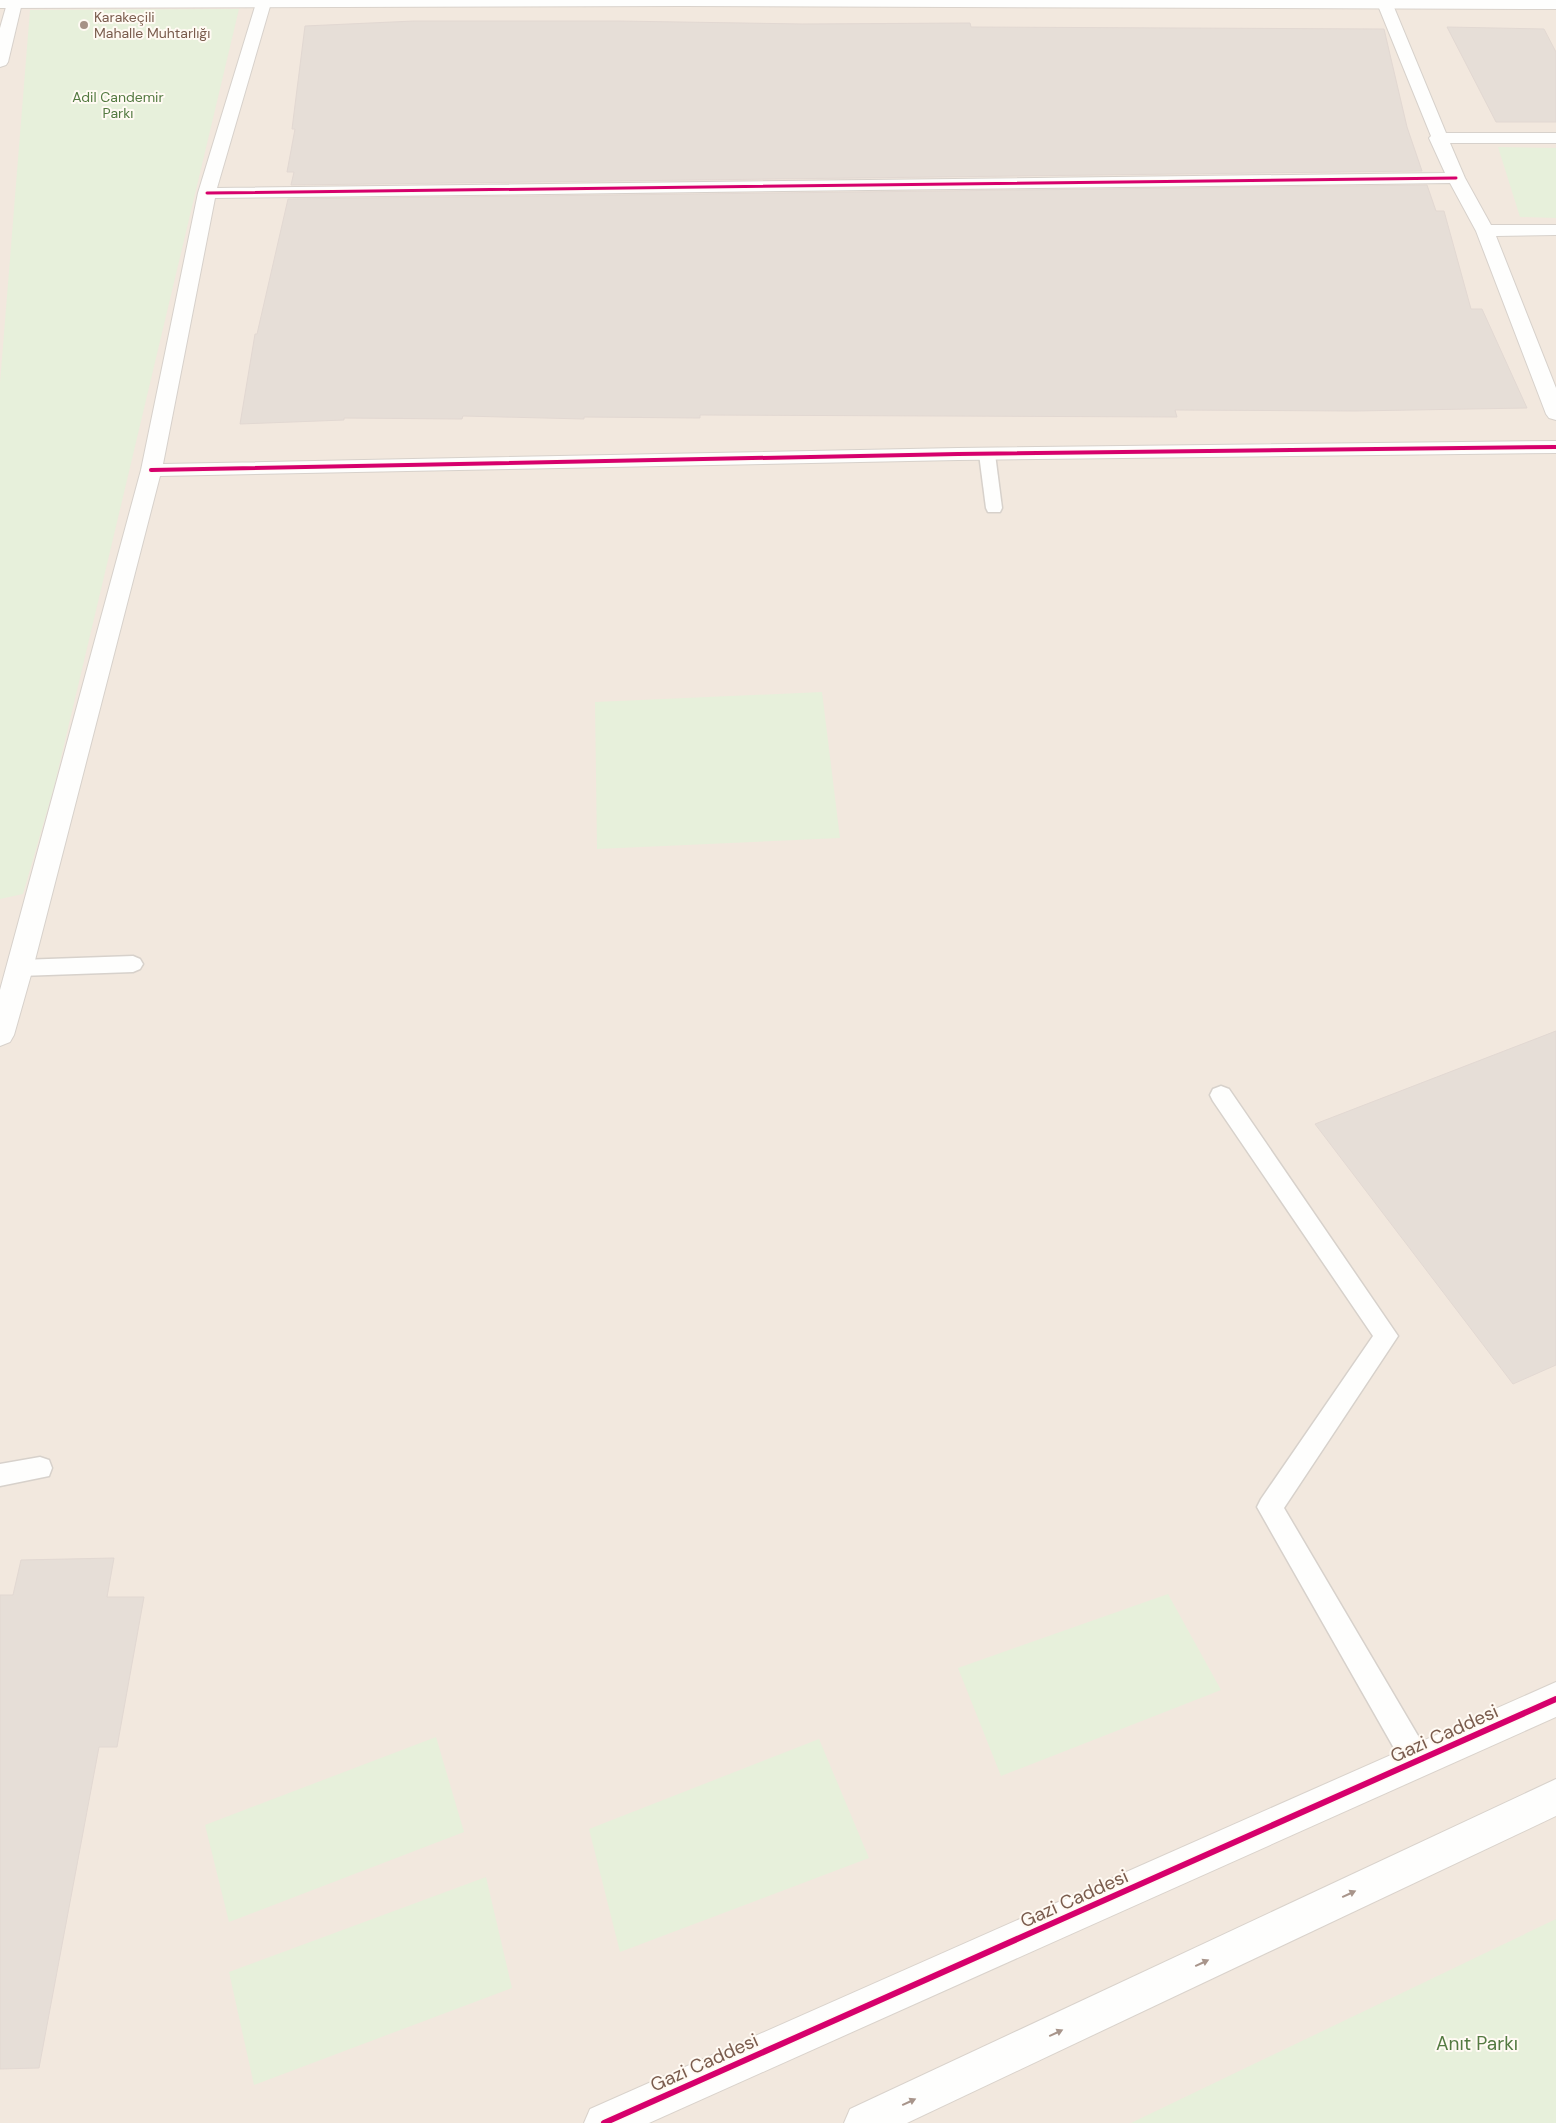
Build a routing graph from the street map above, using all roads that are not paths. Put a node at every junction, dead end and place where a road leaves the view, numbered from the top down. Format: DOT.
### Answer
graph roads {
  1 [pos="10,2"];
  2 [pos="264,2"];
  3 [pos="1385,3"];
  4 [pos="1556,4"];
  5 [pos="0,62"];
  6 [pos="1438,138"];
  7 [pos="1556,138"];
  8 [pos="1456,178"];
  9 [pos="207,193"];
  10 [pos="1556,230"];
  11 [pos="1485,231"];
  12 [pos="1556,414"];
  13 [pos="1556,447"];
  14 [pos="987,454"];
  15 [pos="152,470"];
  16 [pos="994,508"];
  17 [pos="133,964"];
  18 [pos="10,969"];
  19 [pos="0,1035"];
  20 [pos="1221,1094"];
  21 [pos="40,1468"];
  22 [pos="0,1475"];
  23 [pos="1556,1699"];
  24 [pos="1418,1761"];
  25 [pos="1556,1796"];
  26 [pos="604,2123"];
  27 [pos="864,2123"];
  1 -- 2 [label="street"];
  1 -- 5 [label="street"];
  2 -- 3 [label="street"];
  2 -- 9 [label="street"];
  3 -- 4 [label="street"];
  3 -- 6 [label="street"];
  6 -- 7 [label="street"];
  6 -- 8 [label="street"];
  8 -- 9 [label="street"];
  8 -- 11 [label="street"];
  9 -- 15 [label="street"];
  10 -- 11 [label="street"];
  11 -- 12 [label="street"];
  13 -- 14 [label="street"];
  14 -- 15 [label="street"];
  14 -- 16 [label="lane"];
  15 -- 18 [label="street"];
  17 -- 18 [label="lane"];
  18 -- 19 [label="street"];
  20 -- 24 [label="lane"];
  21 -- 22 [label="lane"];
  23 -- 24 [label="street, Gazi Caddesi"];
  24 -- 26 [label="street, Gazi Caddesi"];
  27 -- 25 [label="street, one-way"];
}
